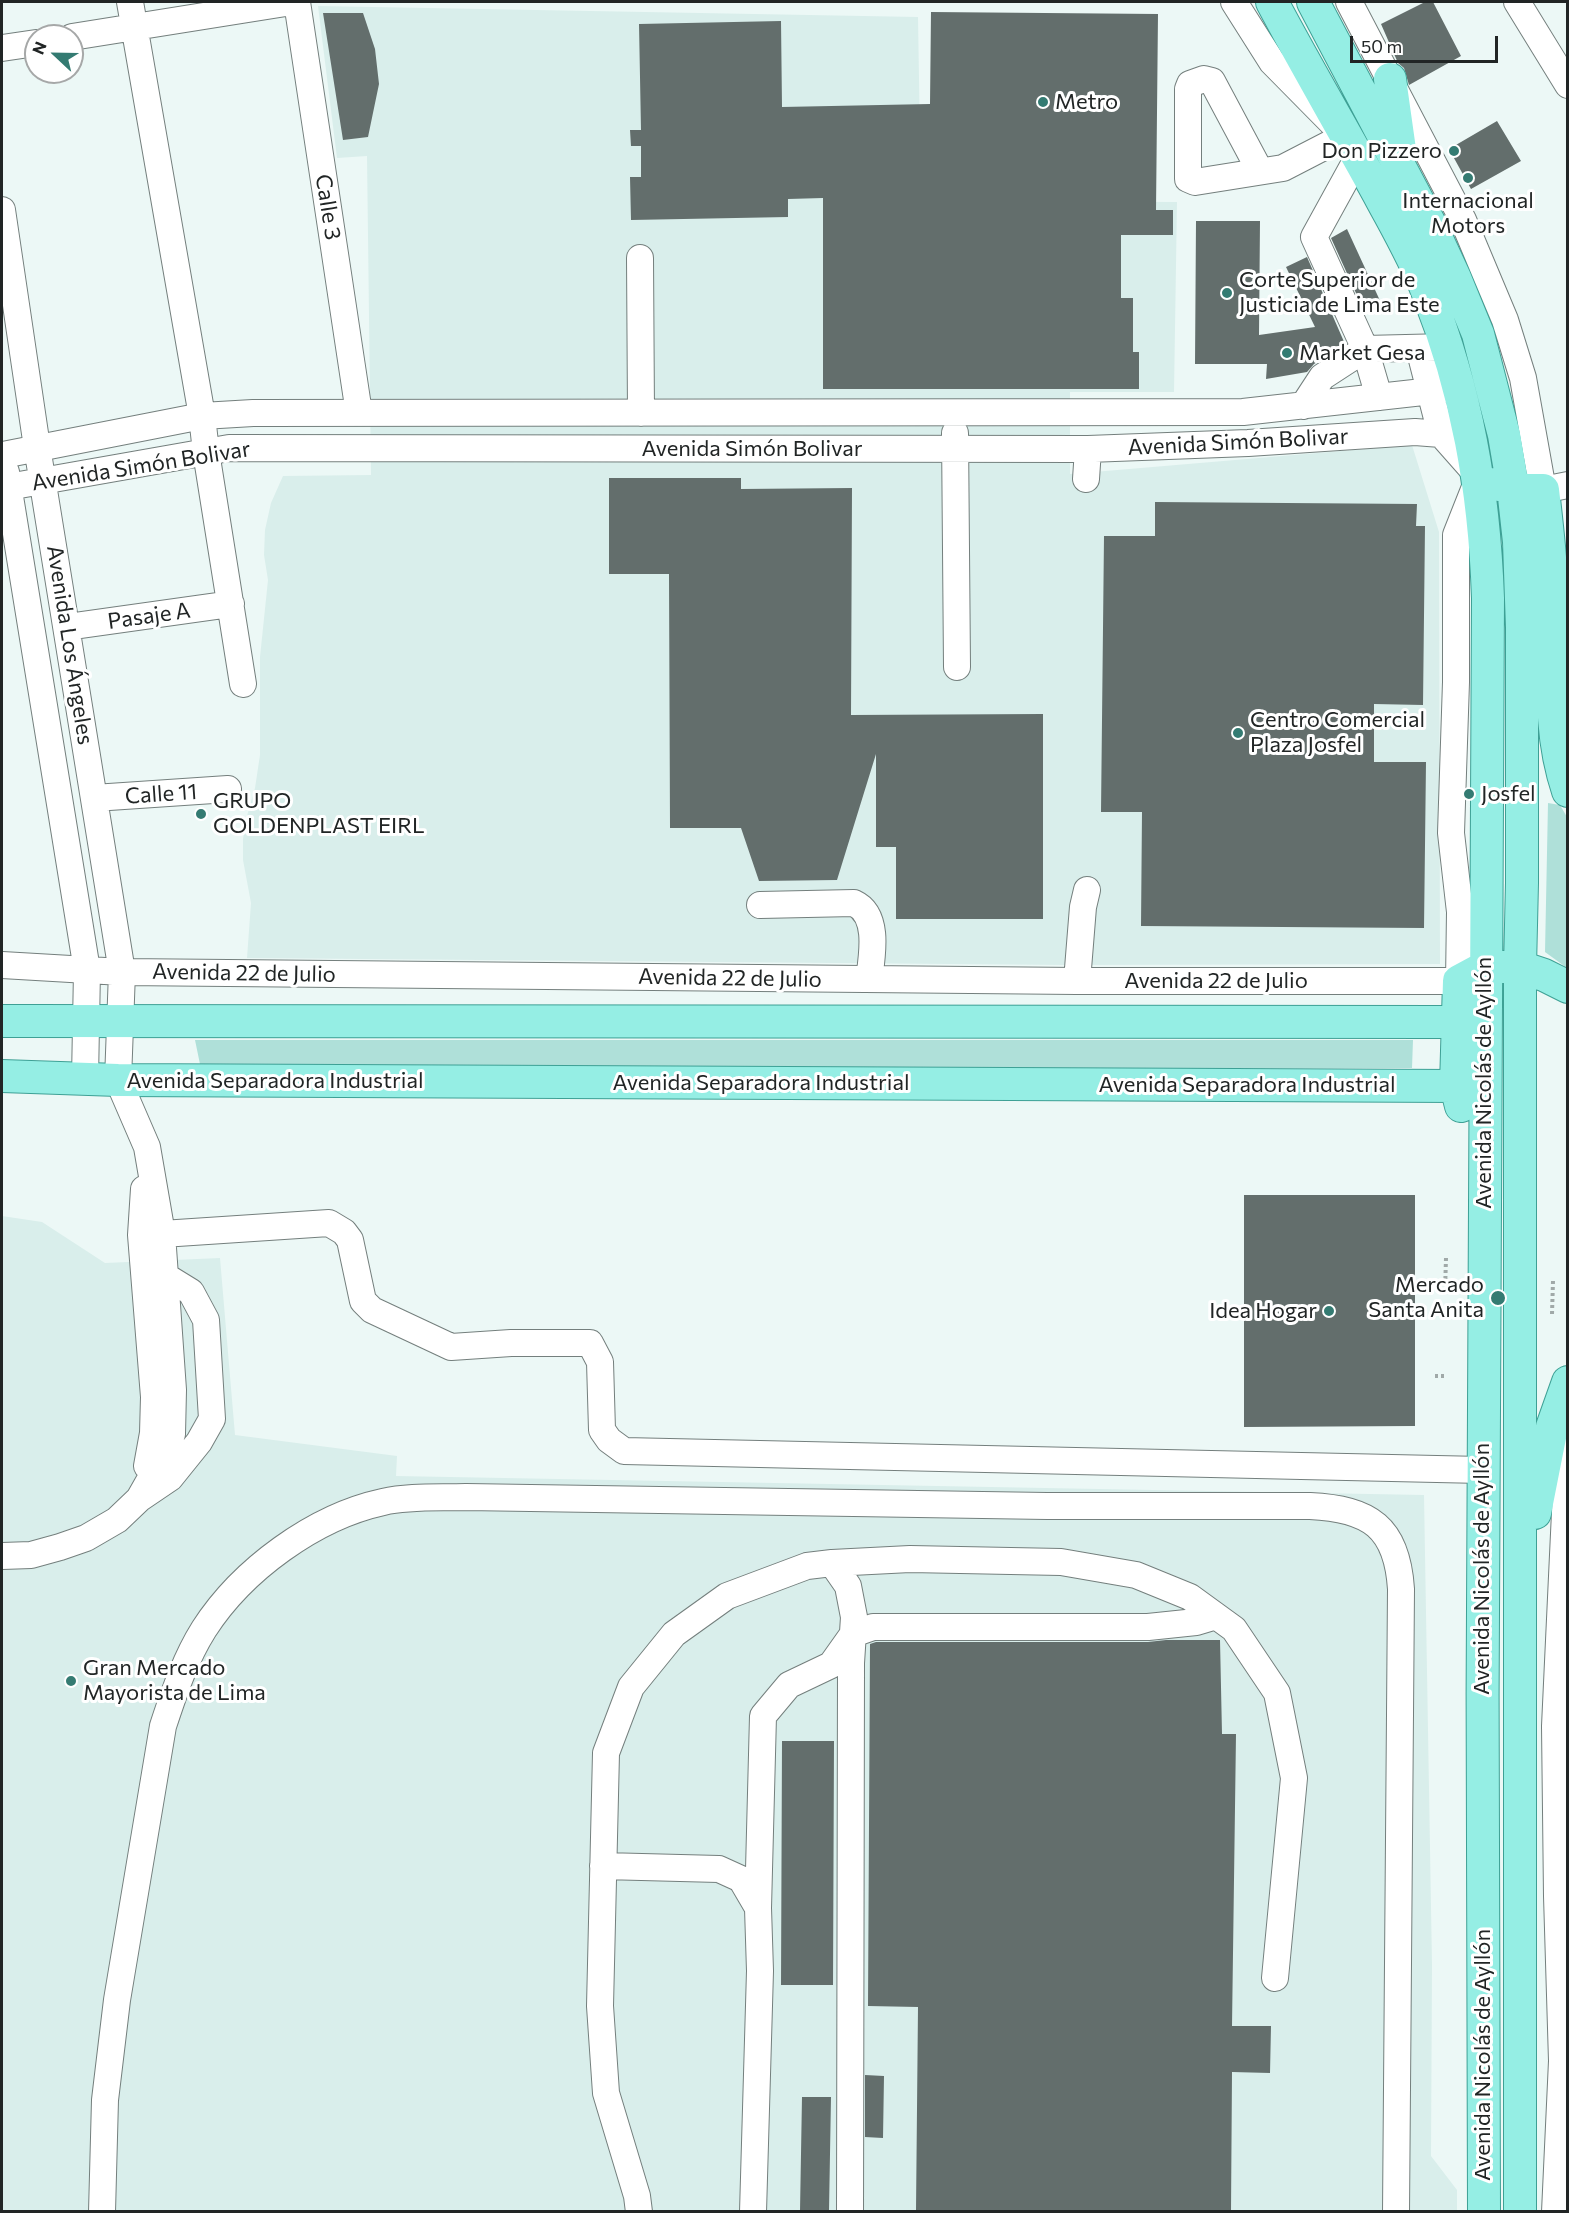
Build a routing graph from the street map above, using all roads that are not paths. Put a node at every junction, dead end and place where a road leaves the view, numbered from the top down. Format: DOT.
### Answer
graph roads {
  1 [pos="130,2"];
  2 [pos="292,2"];
  3 [pos="297,2"];
  4 [pos="1234,2"];
  5 [pos="1272,2"];
  6 [pos="1313,2"];
  7 [pos="1349,2"];
  8 [pos="1517,2"];
  9 [pos="134,28"];
  10 [pos="84,35"];
  11 [pos="24,45"];
  12 [pos="2,48"];
  13 [pos="1390,79"];
  14 [pos="1568,85"];
  15 [pos="1352,146"];
  16 [pos="1260,171"];
  17 [pos="1402,172"];
  18 [pos="2,210"];
  19 [pos="640,258"];
  20 [pos="1433,348"];
  21 [pos="1365,349"];
  22 [pos="1445,390"];
  23 [pos="1379,397"];
  24 [pos="1303,406"];
  25 [pos="955,412"];
  26 [pos="359,413"];
  27 [pos="641,413"];
  28 [pos="202,416"];
  29 [pos="1441,434"];
  30 [pos="37,447"];
  31 [pos="955,449"];
  32 [pos="1088,449"];
  33 [pos="2,451"];
  34 [pos="206,452"];
  35 [pos="1479,477"];
  36 [pos="1086,479"];
  37 [pos="44,481"];
  38 [pos="8,487"];
  39 [pos="1541,488"];
  40 [pos="11,565"];
  41 [pos="231,604"];
  42 [pos="67,627"];
  43 [pos="957,667"];
  44 [pos="243,684"];
  45 [pos="228,789"];
  46 [pos="1568,791"];
  47 [pos="94,798"];
  48 [pos="1087,890"];
  49 [pos="760,905"];
  50 [pos="2,964"];
  51 [pos="1520,967"];
  52 [pos="87,970"];
  53 [pos="122,972"];
  54 [pos="1472,974"];
  55 [pos="869,979"];
  56 [pos="1077,981"];
  57 [pos="1568,987"];
  58 [pos="2,1021"];
  59 [pos="86,1022"];
  60 [pos="121,1022"];
  61 [pos="1457,1022"];
  62 [pos="2,1076"];
  63 [pos="85,1079"];
  64 [pos="118,1080"];
  65 [pos="1456,1086"];
  66 [pos="147,1147"];
  67 [pos="1483,1172"];
  68 [pos="162,1234"];
  69 [pos="165,1276"];
  70 [pos="1568,1382"];
  71 [pos="1568,1448"];
  72 [pos="1482,1470"];
  73 [pos="139,1499"];
  74 [pos="2,1556"];
  75 [pos="832,1563"];
  76 [pos="1520,1588"];
  77 [pos="1216,1616"];
  78 [pos="853,1634"];
  79 [pos="603,1866"];
  80 [pos="758,1908"];
  81 [pos="1275,1978"];
  82 [pos="102,2211"];
  83 [pos="639,2211"];
  84 [pos="753,2211"];
  85 [pos="850,2211"];
  86 [pos="1396,2211"];
  87 [pos="1484,2211"];
  88 [pos="1520,2211"];
  89 [pos="1555,2211"];
  1 -- 9 [label="street"];
  2 -- 9 [label="street"];
  3 -- 26 [label="street, Calle 3"];
  4 -- 15 [label="street"];
  5 -- 15 [label="main road, Avenida Nicolás de Ayllón"];
  6 -- 17 [label="main road, Avenida Nicolás de Ayllón"];
  7 -- 13 [label="street, Avenida Nicolás de Ayllón"];
  8 -- 14 [label="street"];
  9 -- 10 [label="street"];
  9 -- 28 [label="street"];
  11 -- 12 [label="street"];
  13 -- 17 [label="main road"];
  13 -- 39 [label="street, Avenida Nicolás de Ayllón"];
  15 -- 16 [label="street"];
  15 -- 20 [label="main road, Avenida Nicolás de Ayllón"];
  15 -- 21 [label="street"];
  17 -- 39 [label="main road, Avenida Nicolás de Ayllón"];
  18 -- 30 [label="street, Avenida Los Ángeles"];
  19 -- 27 [label="street"];
  20 -- 21 [label="street"];
  20 -- 22 [label="main road, Avenida Nicolás de Ayllón"];
  21 -- 23 [label="street"];
  21 -- 24 [label="street"];
  22 -- 23 [label="street, Avenida Simón Bolivar"];
  22 -- 29 [label="street"];
  22 -- 35 [label="main road, Avenida Nicolás de Ayllón"];
  23 -- 24 [label="street, Avenida Simón Bolivar"];
  24 -- 25 [label="street, Avenida Simón Bolivar"];
  25 -- 27 [label="street, Avenida Simón Bolivar"];
  25 -- 31 [label="street"];
  26 -- 27 [label="street, Avenida Simón Bolivar"];
  26 -- 28 [label="street, Avenida Simón Bolivar"];
  28 -- 30 [label="street, Avenida Simón Bolivar"];
  28 -- 34 [label="street"];
  29 -- 32 [label="street, Avenida Simón Bolivar"];
  29 -- 35 [label="street"];
  30 -- 33 [label="street, Avenida Simón Bolivar"];
  30 -- 37 [label="street, Avenida Los Ángeles"];
  31 -- 32 [label="street, Avenida Simón Bolivar"];
  31 -- 34 [label="street, Avenida Simón Bolivar"];
  31 -- 43 [label="street"];
  32 -- 36 [label="street"];
  33 -- 38 [label="street, Avenida Los Ángeles"];
  34 -- 37 [label="street, Avenida Simón Bolivar"];
  34 -- 41 [label="street"];
  35 -- 39 [label="main road"];
  35 -- 54 [label="main road, Avenida Nicolás de Ayllón"];
  37 -- 38 [label="street, Avenida Simón Bolivar"];
  37 -- 42 [label="street, Avenida Los Ángeles"];
  38 -- 40 [label="street, Avenida Los Ángeles"];
  39 -- 46 [label="main road, Avenida Nicolás de Ayllón"];
  39 -- 51 [label="main road, Avenida Nicolás de Ayllón"];
  40 -- 52 [label="street, Avenida Los Ángeles"];
  41 -- 42 [label="street, Pasaje A"];
  41 -- 44 [label="street"];
  42 -- 47 [label="street, Avenida Los Ángeles"];
  45 -- 47 [label="street, Calle 11"];
  47 -- 53 [label="street, Avenida Los Ángeles"];
  48 -- 56 [label="street"];
  49 -- 55 [label="street"];
  50 -- 52 [label="street, Avenida 22 de Julio"];
  51 -- 54 [label="main road"];
  51 -- 57 [label="main road"];
  51 -- 76 [label="main road, Avenida Nicolás de Ayllón"];
  52 -- 53 [label="street, Avenida 22 de Julio"];
  52 -- 59 [label="street, Avenida Los Ángeles"];
  53 -- 55 [label="street, Avenida 22 de Julio"];
  53 -- 60 [label="street, Avenida Los Ángeles"];
  54 -- 56 [label="street, Avenida 22 de Julio"];
  54 -- 61 [label="main road"];
  54 -- 67 [label="main road, Avenida Nicolás de Ayllón"];
  55 -- 56 [label="street, Avenida 22 de Julio"];
  58 -- 59 [label="main road"];
  59 -- 60 [label="main road"];
  59 -- 63 [label="street, Avenida Los Ángeles"];
  60 -- 61 [label="main road"];
  60 -- 64 [label="street, Avenida Los Ángeles"];
  61 -- 65 [label="main road"];
  62 -- 63 [label="main road, Avenida Separadora Industrial"];
  63 -- 64 [label="main road, Avenida Separadora Industrial"];
  64 -- 65 [label="main road, Avenida Separadora Industrial"];
  64 -- 66 [label="street"];
  65 -- 67 [label="main road"];
  66 -- 68 [label="street"];
  66 -- 73 [label="street"];
  67 -- 72 [label="main road, Avenida Nicolás de Ayllón"];
  68 -- 69 [label="street"];
  68 -- 72 [label="street"];
  69 -- 73 [label="street"];
  69 -- 73 [label="street"];
  70 -- 76 [label="main road"];
  71 -- 89 [label="street"];
  72 -- 87 [label="main road, Avenida Nicolás de Ayllón"];
  73 -- 74 [label="street"];
  75 -- 77 [label="street"];
  75 -- 78 [label="street"];
  75 -- 79 [label="street"];
  76 -- 88 [label="main road, Avenida Nicolás de Ayllón"];
  77 -- 78 [label="street"];
  77 -- 81 [label="street"];
  78 -- 80 [label="street"];
  78 -- 85 [label="street"];
  79 -- 80 [label="street"];
  79 -- 83 [label="street"];
  80 -- 84 [label="street"];
  82 -- 86 [label="street"];
}
